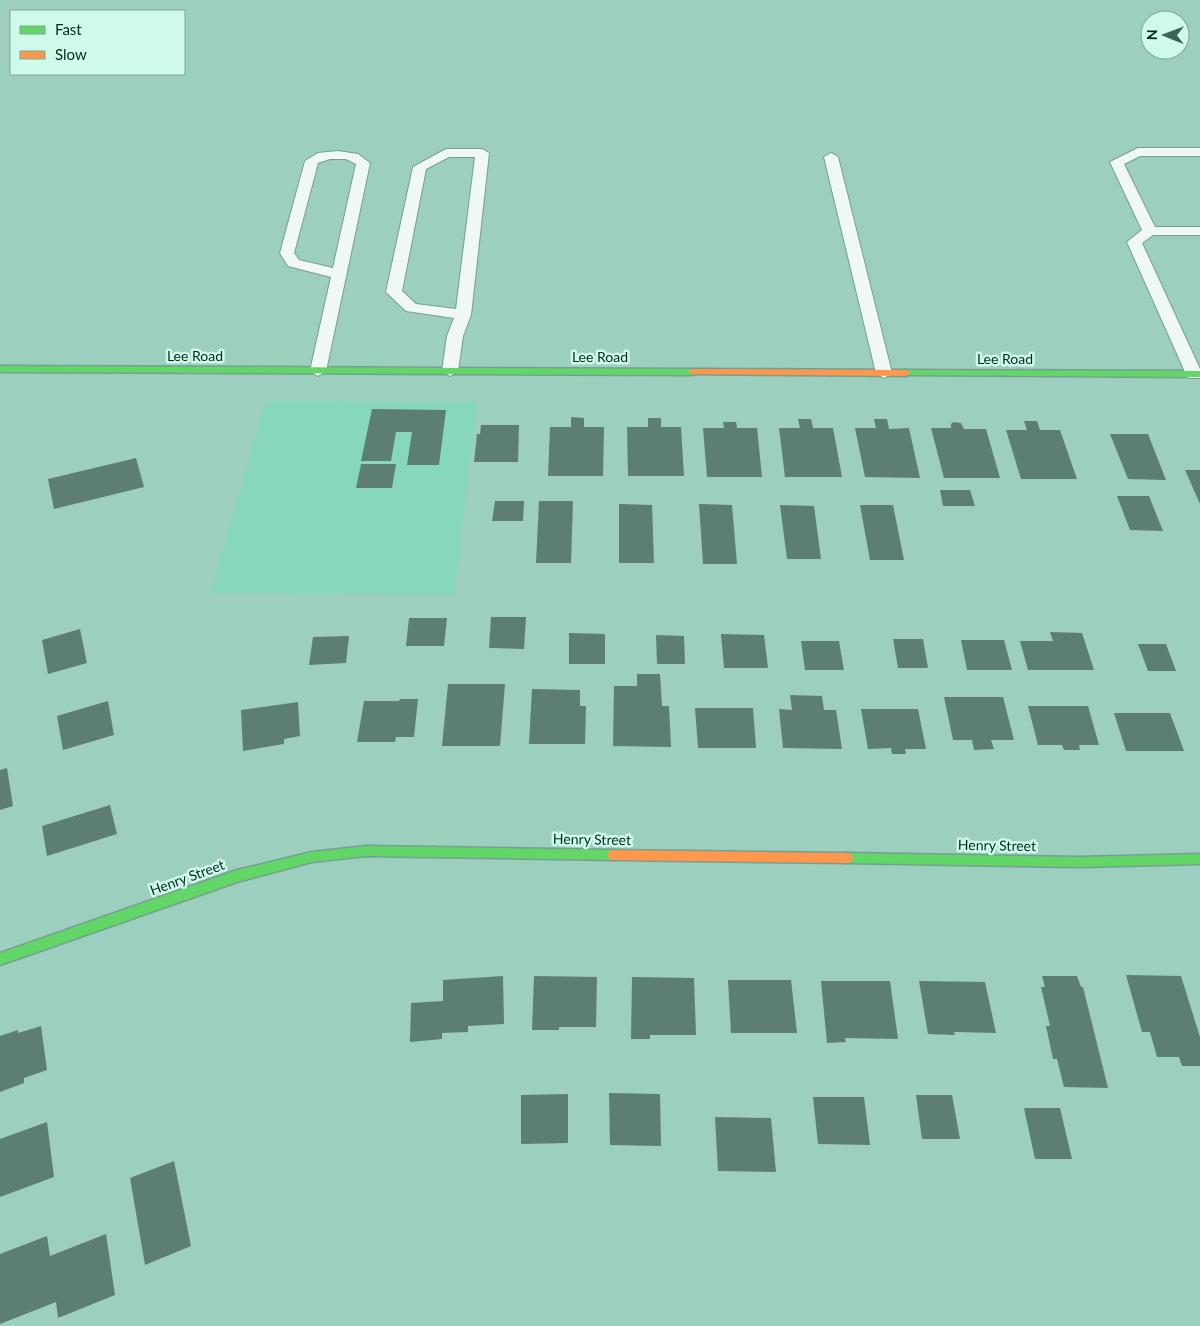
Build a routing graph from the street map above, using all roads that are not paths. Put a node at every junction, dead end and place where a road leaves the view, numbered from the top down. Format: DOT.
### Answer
graph roads {
  1 [pos="1200,152"];
  2 [pos="831,157"];
  3 [pos="1150,231"];
  4 [pos="1200,231"];
  5 [pos="337,274"];
  6 [pos="463,315"];
  7 [pos="0,369"];
  8 [pos="318,371"];
  9 [pos="450,371"];
  10 [pos="884,373"];
  11 [pos="1197,374"];
  12 [pos="1200,859"];
  13 [pos="0,959"];
  1 -- 3 [label="lane"];
  2 -- 10 [label="lane"];
  3 -- 4 [label="lane"];
  3 -- 11 [label="lane"];
  5 -- 5 [label="lane"];
  5 -- 8 [label="lane"];
  6 -- 6 [label="lane"];
  6 -- 9 [label="lane"];
  7 -- 8 [label="main road, Lee Road"];
  8 -- 9 [label="main road, Lee Road"];
  9 -- 10 [label="main road, Lee Road"];
  10 -- 11 [label="main road, Lee Road"];
  12 -- 13 [label="main road, Henry Street"];
}
